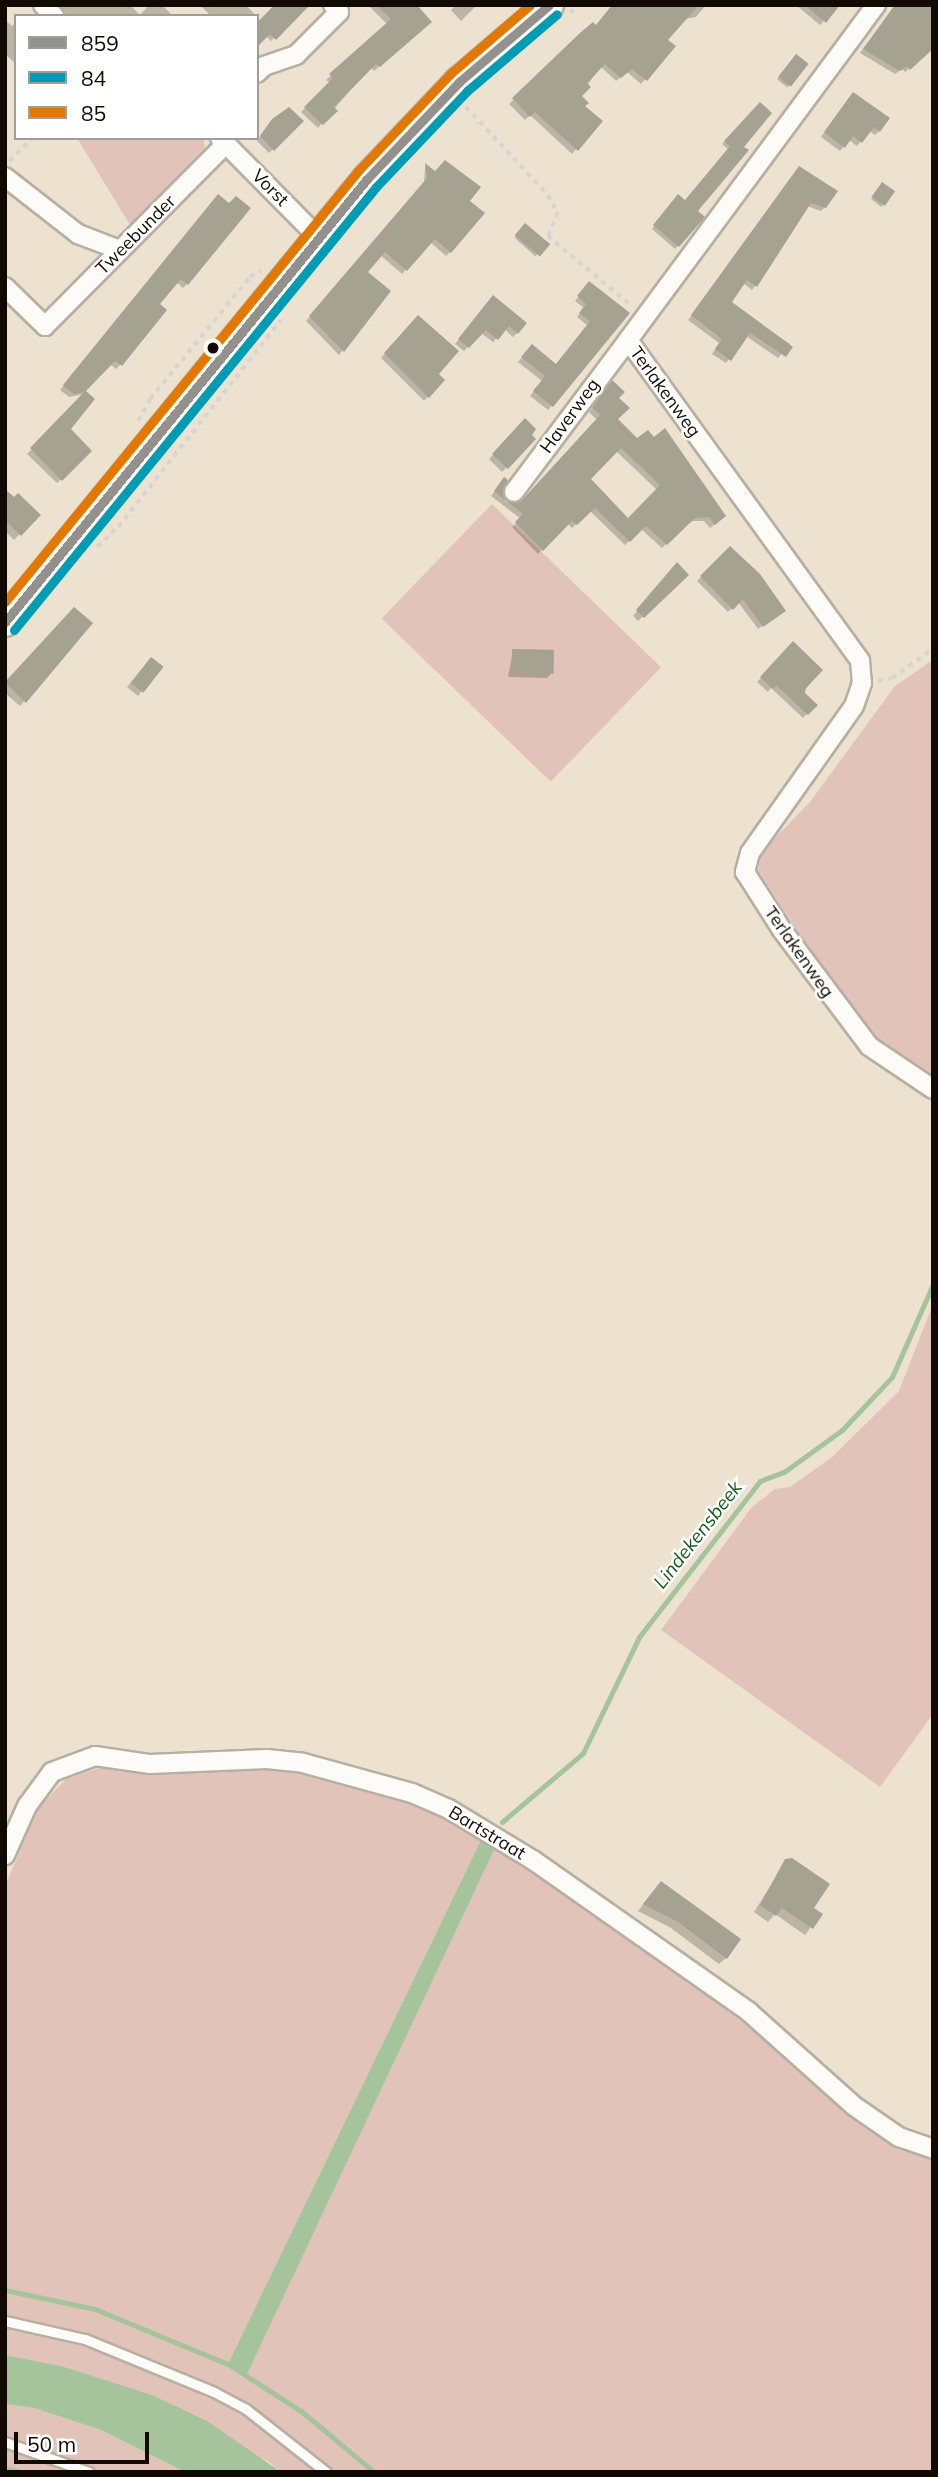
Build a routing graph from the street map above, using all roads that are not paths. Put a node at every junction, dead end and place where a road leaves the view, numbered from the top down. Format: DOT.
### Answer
graph roads {
  1 [pos="332,5"];
  2 [pos="549,5"];
  3 [pos="876,5"];
  4 [pos="259,71"];
  5 [pos="223,141"];
  6 [pos="5,177"];
  7 [pos="319,238"];
  8 [pos="120,250"];
  9 [pos="5,287"];
  10 [pos="628,340"];
  11 [pos="514,492"];
  12 [pos="5,622"];
  13 [pos="933,1089"];
  14 [pos="5,1855"];
  15 [pos="933,2149"];
  16 [pos="5,2321"];
  17 [pos="5,2442"];
  18 [pos="89,2472"];
  19 [pos="326,2472"];
  1 -- 4 [label="street"];
  2 -- 7 [label="main road"];
  3 -- 10 [label="street, Terlakenweg"];
  5 -- 7 [label="street, Vorst"];
  5 -- 8 [label="street, Tweebunder"];
  6 -- 8 [label="street"];
  7 -- 12 [label="main road"];
  8 -- 9 [label="street, Tweebunder"];
  10 -- 11 [label="street, Haverweg"];
  10 -- 13 [label="street, Terlakenweg"];
  14 -- 15 [label="street, Bartstraat"];
  16 -- 19 [label="lane"];
  17 -- 18 [label="lane"];
}
